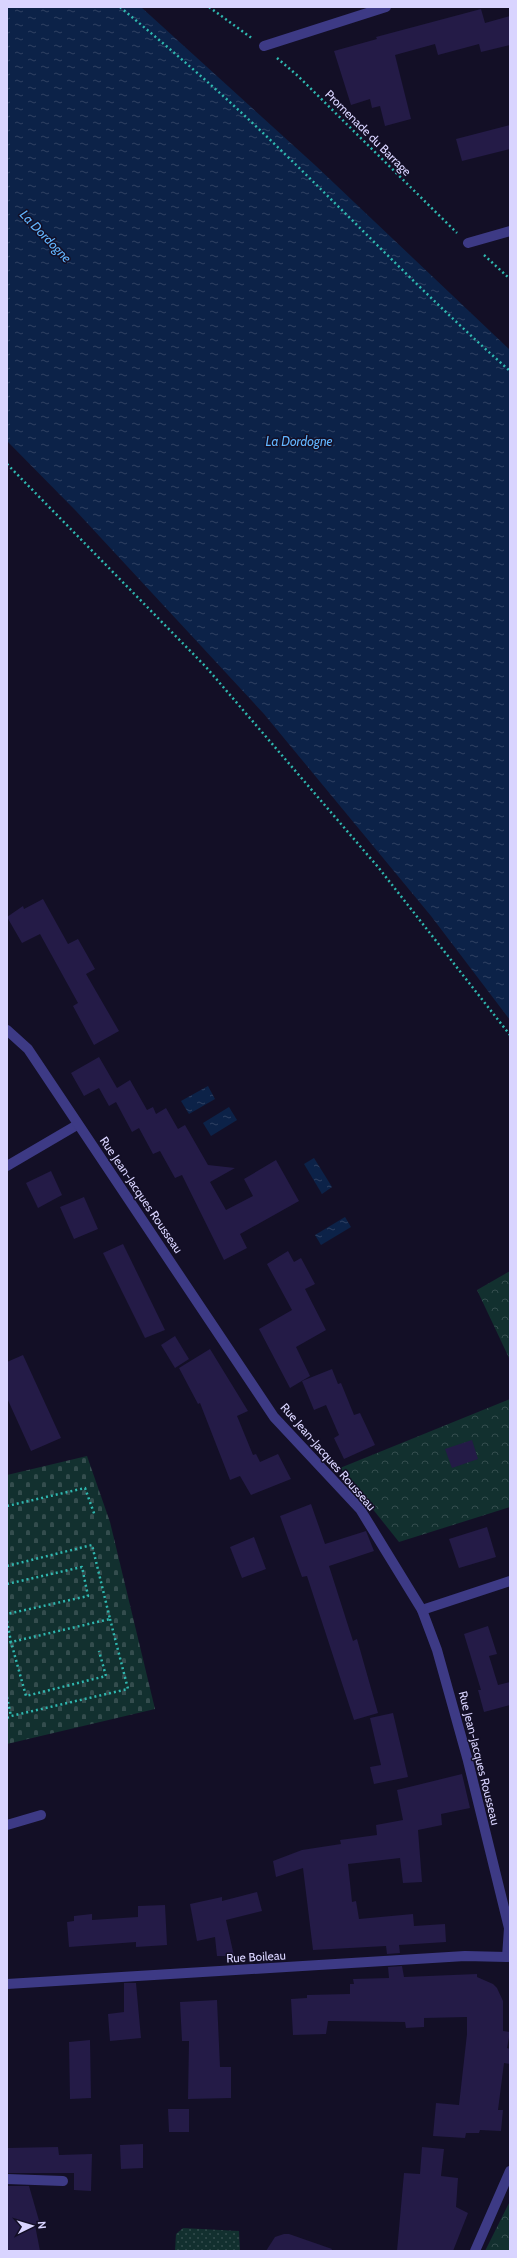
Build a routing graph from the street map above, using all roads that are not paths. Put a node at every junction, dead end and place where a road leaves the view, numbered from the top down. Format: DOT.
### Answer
graph roads {
  1 [pos="386,7"];
  2 [pos="264,46"];
  3 [pos="510,231"];
  4 [pos="468,243"];
  5 [pos="7,1030"];
  6 [pos="77,1126"];
  7 [pos="7,1166"];
  8 [pos="510,1581"];
  9 [pos="422,1610"];
  10 [pos="41,1815"];
  11 [pos="7,1825"];
  12 [pos="508,1959"];
  13 [pos="7,1984"];
  14 [pos="510,2171"];
  15 [pos="7,2179"];
  16 [pos="63,2181"];
  17 [pos="475,2251"];
  1 -- 2 [label="street"];
  3 -- 4 [label="street"];
  5 -- 6 [label="street, Rue Jean-Jacques Rousseau"];
  6 -- 7 [label="street"];
  6 -- 9 [label="street, Rue Jean-Jacques Rousseau"];
  8 -- 9 [label="street"];
  9 -- 12 [label="street, Rue Jean-Jacques Rousseau"];
  10 -- 11 [label="street"];
  12 -- 13 [label="street, Rue Boileau"];
  14 -- 17 [label="street"];
  15 -- 16 [label="street"];
}
